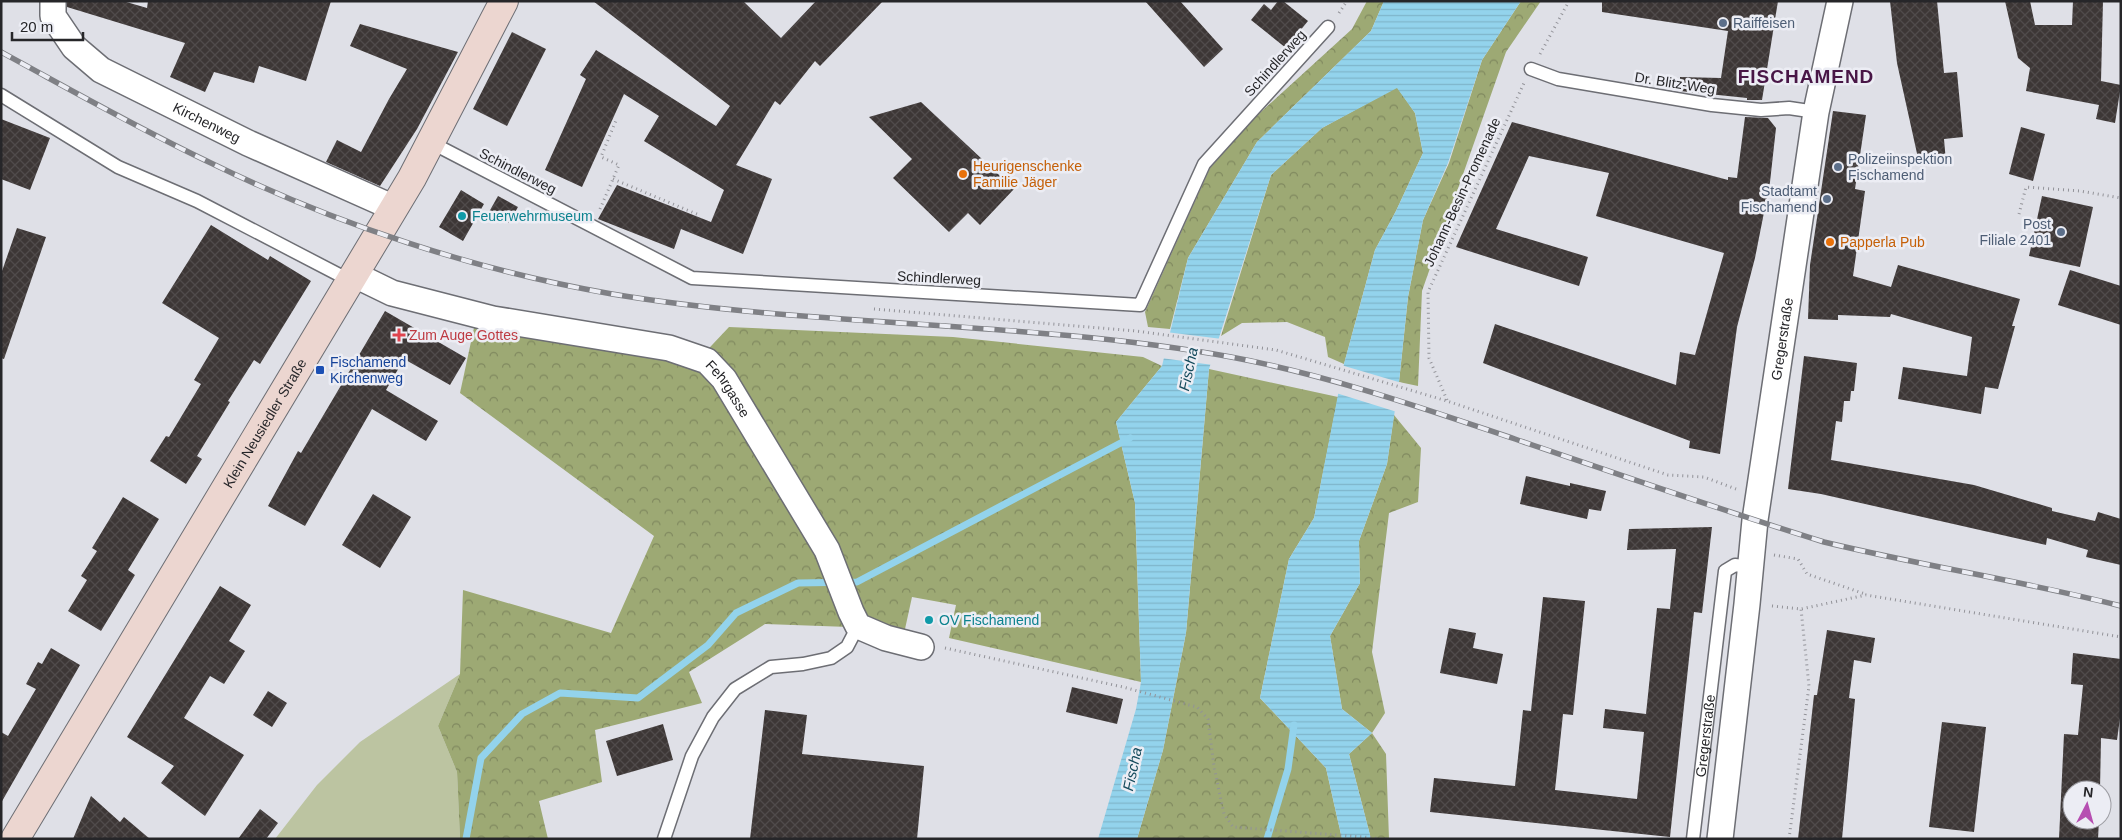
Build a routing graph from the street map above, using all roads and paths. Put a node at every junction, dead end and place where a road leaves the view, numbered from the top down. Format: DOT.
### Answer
graph roads {
  1 [pos="53,1"];
  2 [pos="504,1"];
  3 [pos="1568,1"];
  4 [pos="1840,1"];
  5 [pos="1328,27"];
  6 [pos="1530,69"];
  7 [pos="1,95"];
  8 [pos="1816,112"];
  9 [pos="617,118"];
  10 [pos="430,142"];
  11 [pos="612,179"];
  12 [pos="2121,198"];
  13 [pos="394,208"];
  14 [pos="598,214"];
  15 [pos="2019,214"];
  16 [pos="699,215"];
  17 [pos="353,278"];
  18 [pos="868,309"];
  19 [pos="1137,325"];
  20 [pos="1136,331"];
  21 [pos="1447,401"];
  22 [pos="1758,497"];
  23 [pos="1751,559"];
  24 [pos="1866,594"];
  25 [pos="1747,604"];
  26 [pos="1801,609"];
  27 [pos="854,619"];
  28 [pos="2121,637"];
  29 [pos="922,646"];
  30 [pos="15,839"];
  31 [pos="664,839"];
  32 [pos="1390,839"];
  33 [pos="1693,839"];
  34 [pos="1720,839"];
  35 [pos="1789,839"];
  1 -- 13 [label="street, Kirchenweg"];
  2 -- 10 [label="main road, Klein Neusiedler Straße"];
  3 -- 6 [label="path, Johann-Besin-Promenade"];
  4 -- 8 [label="street, Gregerstraße"];
  5 -- 10 [label="lane, Schindlerweg"];
  6 -- 8 [label="lane, Dr. Blitz-Weg"];
  6 -- 21 [label="path, Johann-Besin-Promenade"];
  7 -- 17 [label="lane"];
  8 -- 22 [label="street, Gregerstraße"];
  9 -- 11 [label="path"];
  10 -- 13 [label="main road, Klein Neusiedler Straße"];
  11 -- 14 [label="path"];
  11 -- 16 [label="path"];
  12 -- 15 [label="path"];
  13 -- 17 [label="main road, Klein Neusiedler Straße"];
  17 -- 27 [label="street, Fehrgasse"];
  17 -- 30 [label="main road, Klein Neusiedler Straße"];
  18 -- 20 [label="path"];
  19 -- 20 [label="path"];
  20 -- 21 [label="path"];
  21 -- 22 [label="path"];
  22 -- 23 [label="street, Gregerstraße"];
  23 -- 24 [label="path"];
  23 -- 25 [label="street, Gregerstraße"];
  23 -- 33 [label="lane, Gregerstraße"];
  24 -- 26 [label="path"];
  24 -- 28 [label="path"];
  25 -- 26 [label="path"];
  25 -- 34 [label="street, Gregerstraße"];
  26 -- 35 [label="path"];
  27 -- 29 [label="street"];
  27 -- 31 [label="lane"];
  29 -- 32 [label="path"];
}
